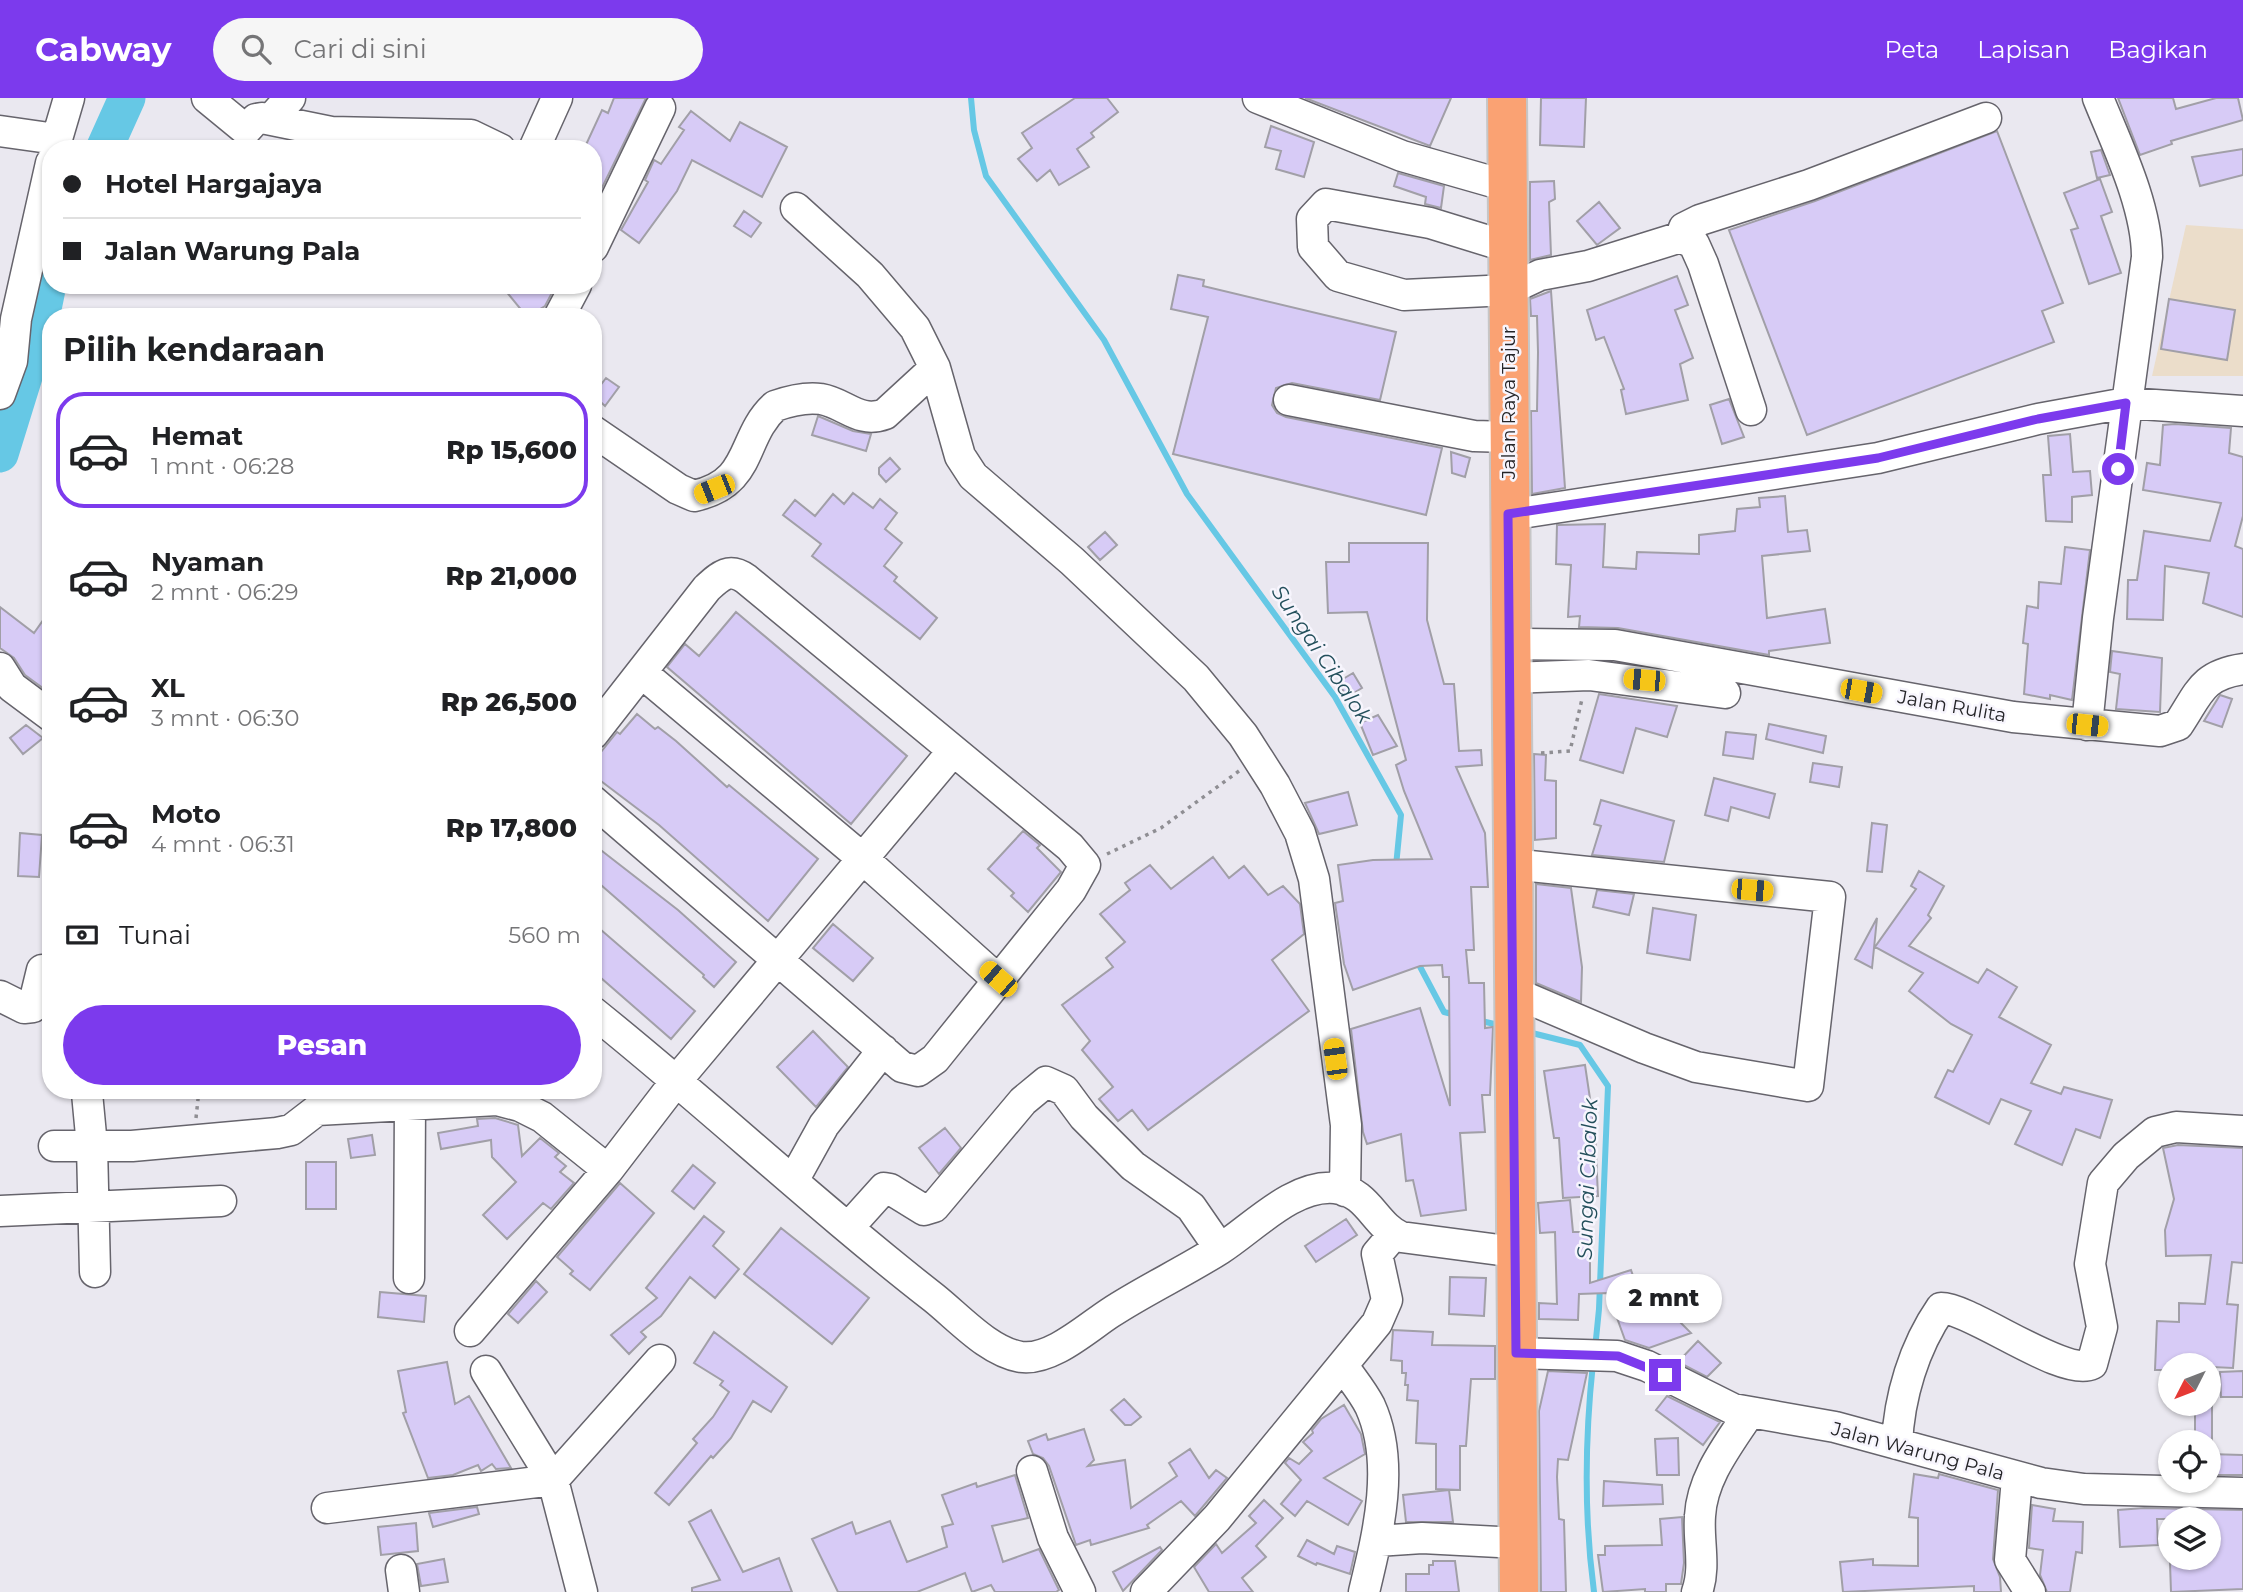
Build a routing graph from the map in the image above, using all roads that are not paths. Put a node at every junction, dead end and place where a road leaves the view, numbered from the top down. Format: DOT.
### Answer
graph roads {
  1 [pos="69,98"];
  2 [pos="207,98"];
  3 [pos="557,98"];
  4 [pos="1258,98"];
  5 [pos="1507,98"];
  6 [pos="2098,98"];
  7 [pos="280,108"];
  8 [pos="660,108"];
  9 [pos="1986,118"];
  10 [pos="0,131"];
  11 [pos="56,140"];
  12 [pos="329,140"];
  13 [pos="481,140"];
  14 [pos="538,140"];
  15 [pos="42,146"];
  16 [pos="1507,186"];
  17 [pos="42,200"];
  18 [pos="602,206"];
  19 [pos="796,208"];
  20 [pos="1681,237"];
  21 [pos="1508,247"];
  22 [pos="1508,290"];
  23 [pos="935,368"];
  24 [pos="0,394"];
  25 [pos="1289,400"];
  26 [pos="2126,403"];
  27 [pos="1751,410"];
  28 [pos="2243,411"];
  29 [pos="1509,437"];
  30 [pos="602,438"];
  31 [pos="1508,514"];
  32 [pos="1511,661"];
  33 [pos="0,668"];
  34 [pos="2243,669"];
  35 [pos="642,673"];
  36 [pos="1725,693"];
  37 [pos="42,709"];
  38 [pos="602,723"];
  39 [pos="2087,725"];
  40 [pos="953,751"];
  41 [pos="602,809"];
  42 [pos="862,858"];
  43 [pos="1511,864"];
  44 [pos="778,962"];
  45 [pos="42,970"];
  46 [pos="998,979"];
  47 [pos="0,996"];
  48 [pos="1514,998"];
  49 [pos="602,1019"];
  50 [pos="883,1050"];
  51 [pos="677,1080"];
  52 [pos="88,1099"];
  53 [pos="410,1104"];
  54 [pos="2243,1131"];
  55 [pos="54,1146"];
  56 [pos="92,1146"];
  57 [pos="608,1170"];
  58 [pos="793,1181"];
  59 [pos="1345,1191"];
  60 [pos="221,1201"];
  61 [pos="0,1211"];
  62 [pos="95,1223"];
  63 [pos="848,1228"];
  64 [pos="1394,1234"];
  65 [pos="1220,1249"];
  66 [pos="1515,1252"];
  67 [pos="408,1278"];
  68 [pos="87,1281"];
  69 [pos="470,1331"];
  70 [pos="1516,1353"];
  71 [pos="660,1360"];
  72 [pos="1343,1366"];
  73 [pos="486,1371"];
  74 [pos="1749,1413"];
  75 [pos="1897,1444"];
  76 [pos="1032,1471"];
  77 [pos="2017,1478"];
  78 [pos="553,1480"];
  79 [pos="2243,1493"];
  80 [pos="327,1508"];
  81 [pos="1377,1541"];
  82 [pos="1518,1543"];
  83 [pos="582,1592"];
  84 [pos="1080,1592"];
  85 [pos="1146,1592"];
  86 [pos="1364,1592"];
  87 [pos="1519,1592"];
  88 [pos="1697,1592"];
  89 [pos="2029,1592"];
  1 -- 11 [label="street"];
  2 -- 7 [label="street"];
  3 -- 14 [label="street"];
  4 -- 16 [label="street"];
  5 -- 16 [label="highway, Jalan Raya Tajur"];
  6 -- 26 [label="street"];
  7 -- 12 [label="street"];
  8 -- 18 [label="street"];
  9 -- 20 [label="street"];
  10 -- 15 [label="street"];
  12 -- 13 [label="street"];
  16 -- 21 [label="highway, Jalan Raya Tajur"];
  17 -- 24 [label="street"];
  19 -- 23 [label="street"];
  20 -- 22 [label="street"];
  20 -- 27 [label="street"];
  21 -- 22 [label="highway, Jalan Raya Tajur"];
  21 -- 22 [label="street"];
  22 -- 29 [label="highway, Jalan Raya Tajur"];
  23 -- 30 [label="street"];
  23 -- 59 [label="street"];
  25 -- 29 [label="street"];
  26 -- 28 [label="street"];
  26 -- 31 [label="street"];
  26 -- 39 [label="street"];
  29 -- 31 [label="highway, Jalan Raya Tajur"];
  31 -- 32 [label="highway, Jalan Raya Tajur"];
  32 -- 36 [label="street"];
  32 -- 39 [label="street, Jalan Rulita"];
  32 -- 43 [label="highway, Jalan Raya Tajur"];
  33 -- 37 [label="street"];
  34 -- 39 [label="street, Jalan Rulita"];
  35 -- 38 [label="street"];
  35 -- 40 [label="street"];
  35 -- 42 [label="street"];
  40 -- 42 [label="street"];
  40 -- 46 [label="street"];
  41 -- 44 [label="street"];
  42 -- 44 [label="street"];
  42 -- 46 [label="street"];
  43 -- 48 [label="highway, Jalan Raya Tajur"];
  43 -- 48 [label="street"];
  44 -- 50 [label="street"];
  44 -- 51 [label="street"];
  45 -- 47 [label="street"];
  46 -- 50 [label="street"];
  48 -- 66 [label="highway, Jalan Raya Tajur"];
  49 -- 51 [label="street"];
  50 -- 58 [label="street"];
  51 -- 57 [label="street"];
  51 -- 58 [label="street"];
  52 -- 56 [label="street"];
  53 -- 56 [label="street"];
  53 -- 57 [label="street"];
  53 -- 67 [label="street"];
  54 -- 75 [label="street"];
  55 -- 56 [label="street"];
  56 -- 62 [label="street"];
  57 -- 69 [label="street"];
  58 -- 63 [label="street"];
  59 -- 64 [label="street"];
  59 -- 65 [label="street"];
  60 -- 62 [label="street"];
  61 -- 62 [label="street"];
  62 -- 68 [label="street"];
  63 -- 65 [label="street"];
  63 -- 65 [label="street"];
  64 -- 66 [label="street"];
  64 -- 72 [label="street"];
  66 -- 70 [label="highway, Jalan Raya Tajur"];
  70 -- 74 [label="street, Jalan Warung Pala"];
  70 -- 82 [label="highway, Jalan Raya Tajur"];
  71 -- 78 [label="street"];
  72 -- 81 [label="street"];
  72 -- 85 [label="street"];
  73 -- 78 [label="street"];
  74 -- 75 [label="street, Jalan Warung Pala"];
  74 -- 88 [label="street"];
  75 -- 77 [label="street, Jalan Warung Pala"];
  76 -- 84 [label="street"];
  77 -- 79 [label="street, Jalan Warung Pala"];
  77 -- 89 [label="street"];
  78 -- 80 [label="street"];
  78 -- 83 [label="street"];
  81 -- 82 [label="street"];
  81 -- 86 [label="street"];
  82 -- 87 [label="highway, Jalan Raya Tajur"];
}
